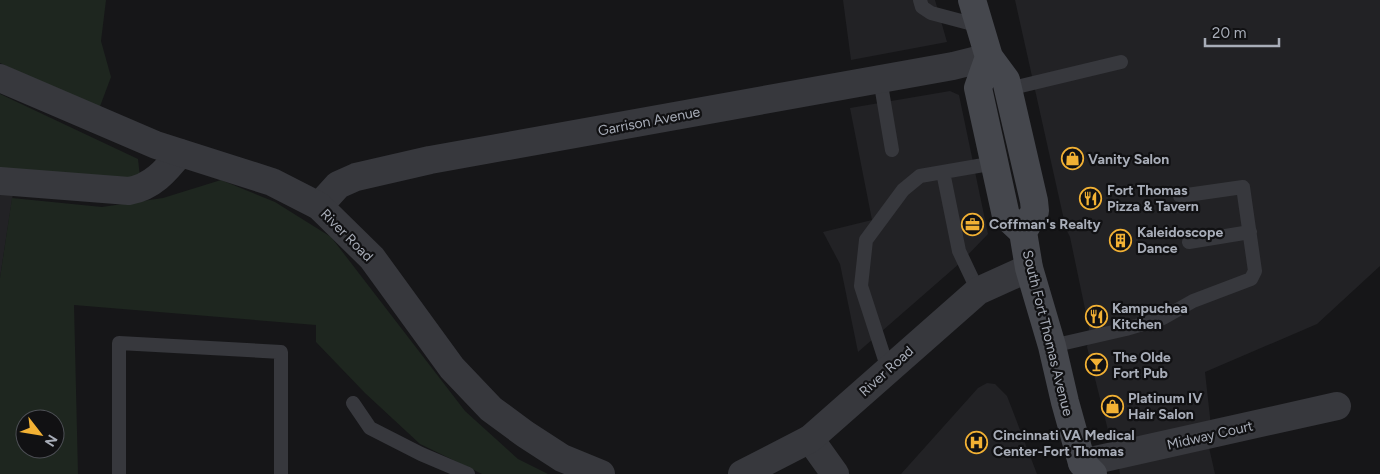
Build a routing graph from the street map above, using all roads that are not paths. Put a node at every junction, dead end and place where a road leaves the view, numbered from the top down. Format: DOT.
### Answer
graph roads {
  1 [pos="920,0"];
  2 [pos="972,0"];
  3 [pos="980,26"];
  4 [pos="989,57"];
  5 [pos="1121,62"];
  6 [pos="0,78"];
  7 [pos="880,79"];
  8 [pos="1008,89"];
  9 [pos="892,150"];
  10 [pos="180,153"];
  11 [pos="995,163"];
  12 [pos="943,172"];
  13 [pos="0,181"];
  14 [pos="1180,196"];
  15 [pos="319,206"];
  16 [pos="1023,232"];
  17 [pos="1250,232"];
  18 [pos="1189,242"];
  19 [pos="1029,268"];
  20 [pos="978,291"];
  21 [pos="1052,346"];
  22 [pos="888,368"];
  23 [pos="353,403"];
  24 [pos="1337,406"];
  25 [pos="810,439"];
  26 [pos="1085,470"];
  27 [pos="119,474"];
  28 [pos="281,474"];
  29 [pos="468,474"];
  30 [pos="601,474"];
  31 [pos="742,474"];
  32 [pos="835,474"];
  1 -- 3 [label="lane"];
  2 -- 3 [label="main road, South Fort Thomas Avenue"];
  3 -- 4 [label="main road, South Fort Thomas Avenue"];
  4 -- 7 [label="street, Garrison Avenue"];
  4 -- 8 [label="main road, South Fort Thomas Avenue"];
  4 -- 11 [label="main road, South Fort Thomas Avenue"];
  5 -- 8 [label="lane"];
  6 -- 10 [label="street, River Road"];
  7 -- 9 [label="lane"];
  7 -- 15 [label="street, Garrison Avenue"];
  8 -- 16 [label="main road, South Fort Thomas Avenue"];
  10 -- 13 [label="street"];
  10 -- 15 [label="street, River Road"];
  11 -- 12 [label="lane"];
  11 -- 16 [label="main road, South Fort Thomas Avenue"];
  12 -- 20 [label="lane"];
  12 -- 22 [label="lane"];
  14 -- 17 [label="lane"];
  15 -- 30 [label="street, River Road"];
  16 -- 19 [label="main road, South Fort Thomas Avenue"];
  17 -- 18 [label="lane"];
  17 -- 21 [label="lane"];
  19 -- 20 [label="street, River Road"];
  19 -- 21 [label="main road, South Fort Thomas Avenue"];
  20 -- 22 [label="street, River Road"];
  21 -- 26 [label="main road, South Fort Thomas Avenue"];
  22 -- 25 [label="street, River Road"];
  23 -- 29 [label="lane"];
  24 -- 26 [label="street, Midway Court"];
  25 -- 31 [label="street, River Road"];
  25 -- 32 [label="street"];
  27 -- 28 [label="lane"];
}
